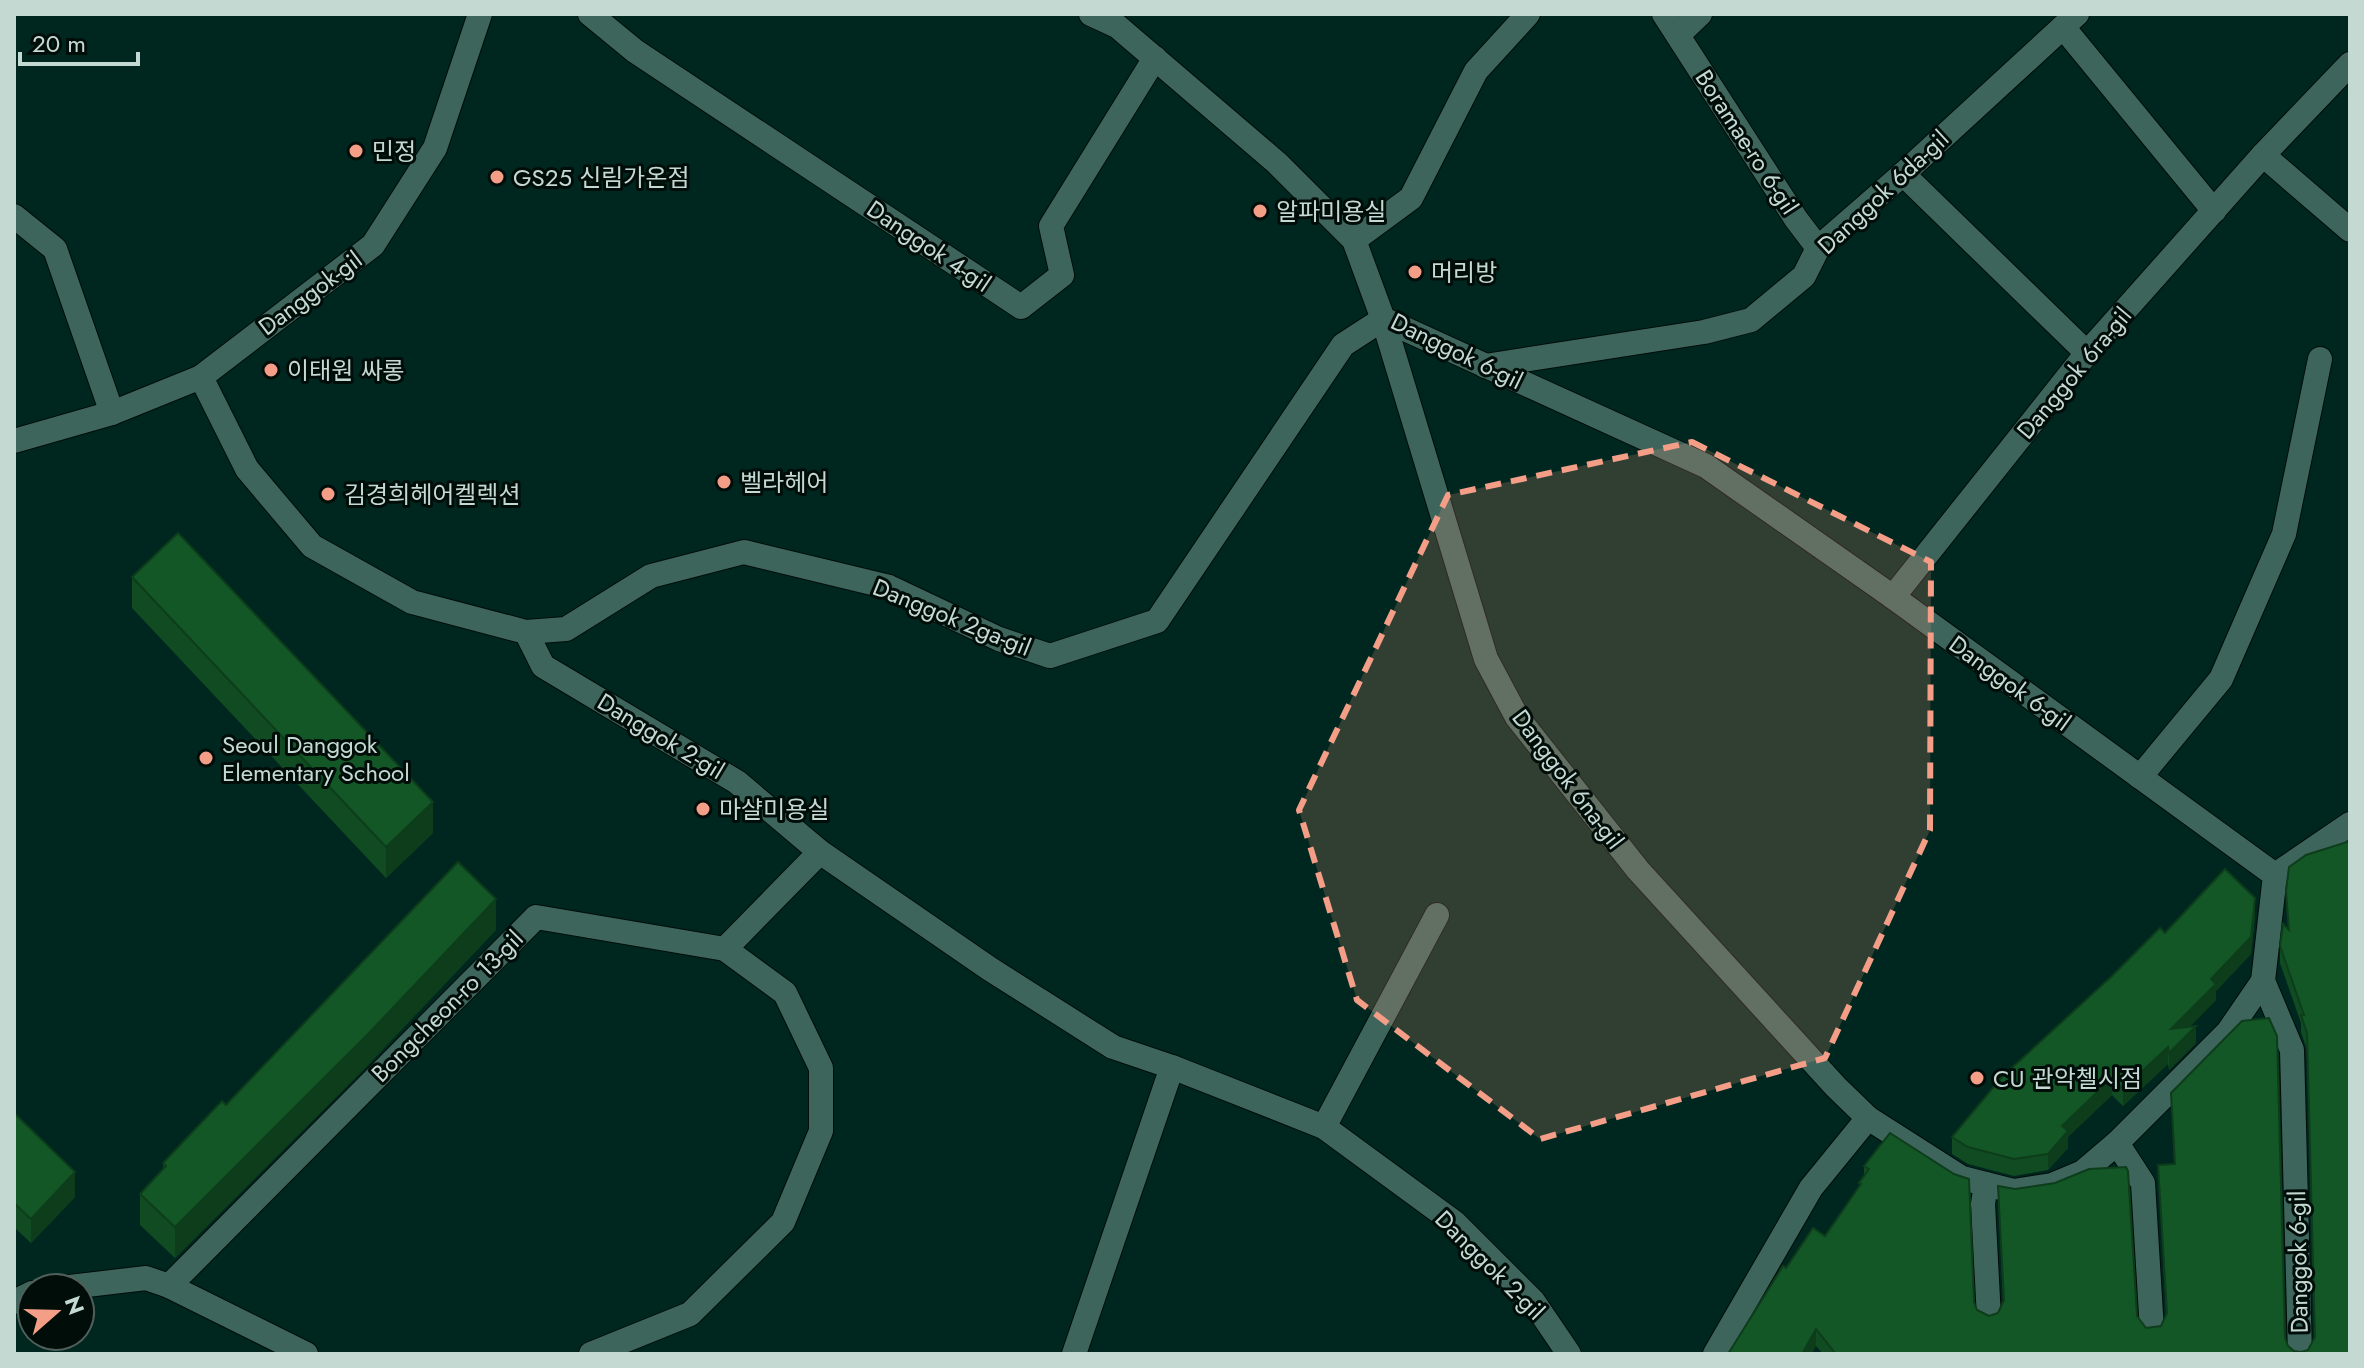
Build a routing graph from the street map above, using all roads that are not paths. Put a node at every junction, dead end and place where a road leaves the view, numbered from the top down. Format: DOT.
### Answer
graph roads {
  1 [pos="480,14"];
  2 [pos="590,14"];
  3 [pos="1091,14"];
  4 [pos="1528,14"];
  5 [pos="1664,14"];
  6 [pos="1700,14"];
  7 [pos="2070,21"];
  8 [pos="1678,35"];
  9 [pos="1155,58"];
  10 [pos="2350,64"];
  11 [pos="2263,155"];
  12 [pos="1903,174"];
  13 [pos="2214,211"];
  14 [pos="14,216"];
  15 [pos="2350,230"];
  16 [pos="1354,240"];
  17 [pos="1818,248"];
  18 [pos="1383,319"];
  19 [pos="2087,353"];
  20 [pos="2320,359"];
  21 [pos="1485,366"];
  22 [pos="201,377"];
  23 [pos="112,413"];
  24 [pos="14,441"];
  25 [pos="1893,597"];
  26 [pos="526,632"];
  27 [pos="2140,777"];
  28 [pos="2350,824"];
  29 [pos="820,852"];
  30 [pos="2275,875"];
  31 [pos="1437,915"];
  32 [pos="725,949"];
  33 [pos="2263,981"];
  34 [pos="1172,1067"];
  35 [pos="1868,1118"];
  36 [pos="1324,1127"];
  37 [pos="2117,1143"];
  38 [pos="1986,1184"];
  39 [pos="96,1284"];
  40 [pos="169,1286"];
  41 [pos="1989,1318"];
  42 [pos="2152,1331"];
  43 [pos="306,1354"];
  44 [pos="591,1354"];
  45 [pos="1074,1354"];
  46 [pos="1569,1354"];
  47 [pos="1715,1354"];
  48 [pos="2300,1354"];
  1 -- 22 [label="street, Danggok-gil"];
  2 -- 9 [label="street, Danggok 4-gil"];
  3 -- 9 [label="street, Danggok 6-gil"];
  4 -- 16 [label="street"];
  5 -- 8 [label="street, Boramae-ro 6-gil"];
  6 -- 8 [label="street"];
  7 -- 12 [label="street, Danggok 6da-gil"];
  7 -- 13 [label="street"];
  8 -- 17 [label="street, Boramae-ro 6-gil"];
  9 -- 16 [label="street, Danggok 6-gil"];
  10 -- 11 [label="street, Danggok 6ra-gil"];
  11 -- 13 [label="street, Danggok 6ra-gil"];
  11 -- 15 [label="street"];
  12 -- 17 [label="street, Danggok 6da-gil"];
  12 -- 19 [label="street"];
  13 -- 19 [label="street, Danggok 6ra-gil"];
  14 -- 23 [label="street"];
  16 -- 18 [label="street, Danggok 6-gil"];
  17 -- 21 [label="street, Danggok 6da-gil"];
  18 -- 21 [label="street, Danggok 6-gil"];
  18 -- 26 [label="street, Danggok 2ga-gil"];
  18 -- 35 [label="street, Danggok 6na-gil"];
  19 -- 25 [label="street, Danggok 6ra-gil"];
  20 -- 27 [label="street"];
  21 -- 25 [label="street, Danggok 6-gil"];
  22 -- 23 [label="street, Danggok-gil"];
  22 -- 26 [label="street"];
  23 -- 24 [label="street, Danggok-gil"];
  25 -- 27 [label="street, Danggok 6-gil"];
  26 -- 29 [label="street, Danggok 2-gil"];
  27 -- 30 [label="street, Danggok 6-gil"];
  28 -- 30 [label="street"];
  29 -- 32 [label="street"];
  29 -- 34 [label="street, Danggok 2-gil"];
  30 -- 33 [label="street, Danggok 6-gil"];
  31 -- 36 [label="street"];
  32 -- 40 [label="street, Bongcheon-ro 13-gil"];
  32 -- 44 [label="street, Bongcheon-ro 13-gil"];
  33 -- 37 [label="street, Danggok 6na-gil"];
  33 -- 48 [label="street, Danggok 6-gil"];
  34 -- 36 [label="street, Danggok 2-gil"];
  34 -- 45 [label="street"];
  35 -- 38 [label="street, Danggok 6na-gil"];
  35 -- 47 [label="street"];
  36 -- 46 [label="street, Danggok 2-gil"];
  37 -- 38 [label="street, Danggok 6na-gil"];
  37 -- 42 [label="street"];
  38 -- 41 [label="street"];
  39 -- 40 [label="street"];
  40 -- 43 [label="street"];
}
